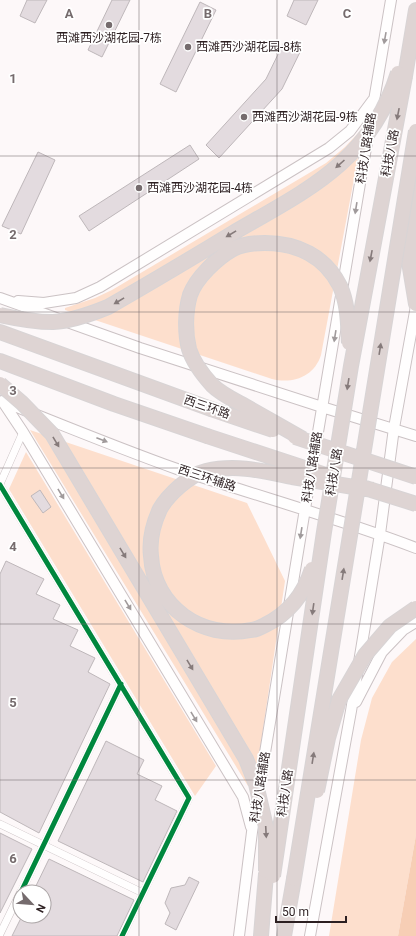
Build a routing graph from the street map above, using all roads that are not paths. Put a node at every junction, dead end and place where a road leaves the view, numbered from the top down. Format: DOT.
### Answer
graph roads {
  1 [pos="392,0"];
  2 [pos="415,13"];
  3 [pos="401,74"];
  4 [pos="374,99"];
  5 [pos="416,131"];
  6 [pos="416,175"];
  7 [pos="2,299"];
  8 [pos="416,305"];
  9 [pos="0,315"];
  10 [pos="0,332"];
  11 [pos="0,361"];
  12 [pos="351,366"];
  13 [pos="0,384"];
  14 [pos="1,401"];
  15 [pos="322,407"];
  16 [pos="394,428"];
  17 [pos="23,432"];
  18 [pos="416,436"];
  19 [pos="303,440"];
  20 [pos="416,477"];
  21 [pos="0,485"];
  22 [pos="373,490"];
  23 [pos="416,504"];
  24 [pos="305,509"];
  25 [pos="324,532"];
  26 [pos="380,534"];
  27 [pos="416,548"];
  28 [pos="416,608"];
  29 [pos="416,622"];
  30 [pos="121,684"];
  31 [pos="351,711"];
  32 [pos="0,824"];
  33 [pos="252,832"];
  34 [pos="300,840"];
  35 [pos="44,845"];
  36 [pos="269,875"];
  37 [pos="24,884"];
  38 [pos="143,893"];
  39 [pos="12,909"];
  40 [pos="0,934"];
  41 [pos="122,936"];
  42 [pos="239,936"];
  43 [pos="261,936"];
  44 [pos="284,936"];
  45 [pos="310,936"];
  1 -- 4 [label="main road, 科技八路辅路, one-way"];
  2 -- 3 [label="highway"];
  3 -- 9 [label="highway, one-way, bridge"];
  3 -- 12 [label="highway, 科技八路, one-way, bridge"];
  4 -- 7 [label="main road"];
  4 -- 15 [label="main road, 科技八路辅路, one-way"];
  34 -- 5 [label="highway, 科技八路, one-way, bridge"];
  6 -- 8 [label="highway"];
  7 -- 15 [label="main road"];
  8 -- 16 [label="main road"];
  10 -- 19 [label="highway, 西三环路, bridge"];
  11 -- 22 [label="highway, bridge"];
  12 -- 19 [label="highway, bridge"];
  12 -- 25 [label="highway, 科技八路, one-way, bridge"];
  13 -- 36 [label="highway, one-way, bridge"];
  14 -- 17 [label="main road"];
  14 -- 24 [label="main road, 西三环辅路, one-way"];
  15 -- 16 [label="main road"];
  15 -- 24 [label="main road, 科技八路辅路"];
  16 -- 18 [label="main road"];
  16 -- 26 [label="main road"];
  17 -- 21 [label="street"];
  17 -- 33 [label="main road, one-way"];
  19 -- 20 [label="highway, 西三环路, bridge"];
  21 -- 30 [label="street"];
  22 -- 23 [label="highway, bridge"];
  22 -- 25 [label="highway, bridge"];
  24 -- 26 [label="main road, 西三环辅路"];
  24 -- 33 [label="main road, 科技八路辅路, one-way"];
  25 -- 36 [label="highway, 科技八路, one-way, bridge"];
  26 -- 27 [label="main road, 西三环辅路"];
  26 -- 31 [label="main road"];
  28 -- 34 [label="highway, bridge"];
  29 -- 31 [label="main road"];
  30 -- 35 [label="street"];
  30 -- 38 [label="street"];
  31 -- 45 [label="main road"];
  32 -- 35 [label="street"];
  33 -- 42 [label="main road, 科技八路辅路"];
  34 -- 44 [label="highway, 科技八路, bridge"];
  35 -- 37 [label="street"];
  35 -- 38 [label="street"];
  36 -- 43 [label="highway, 科技八路"];
  38 -- 41 [label="street"];
  39 -- 40 [label="street"];
}
